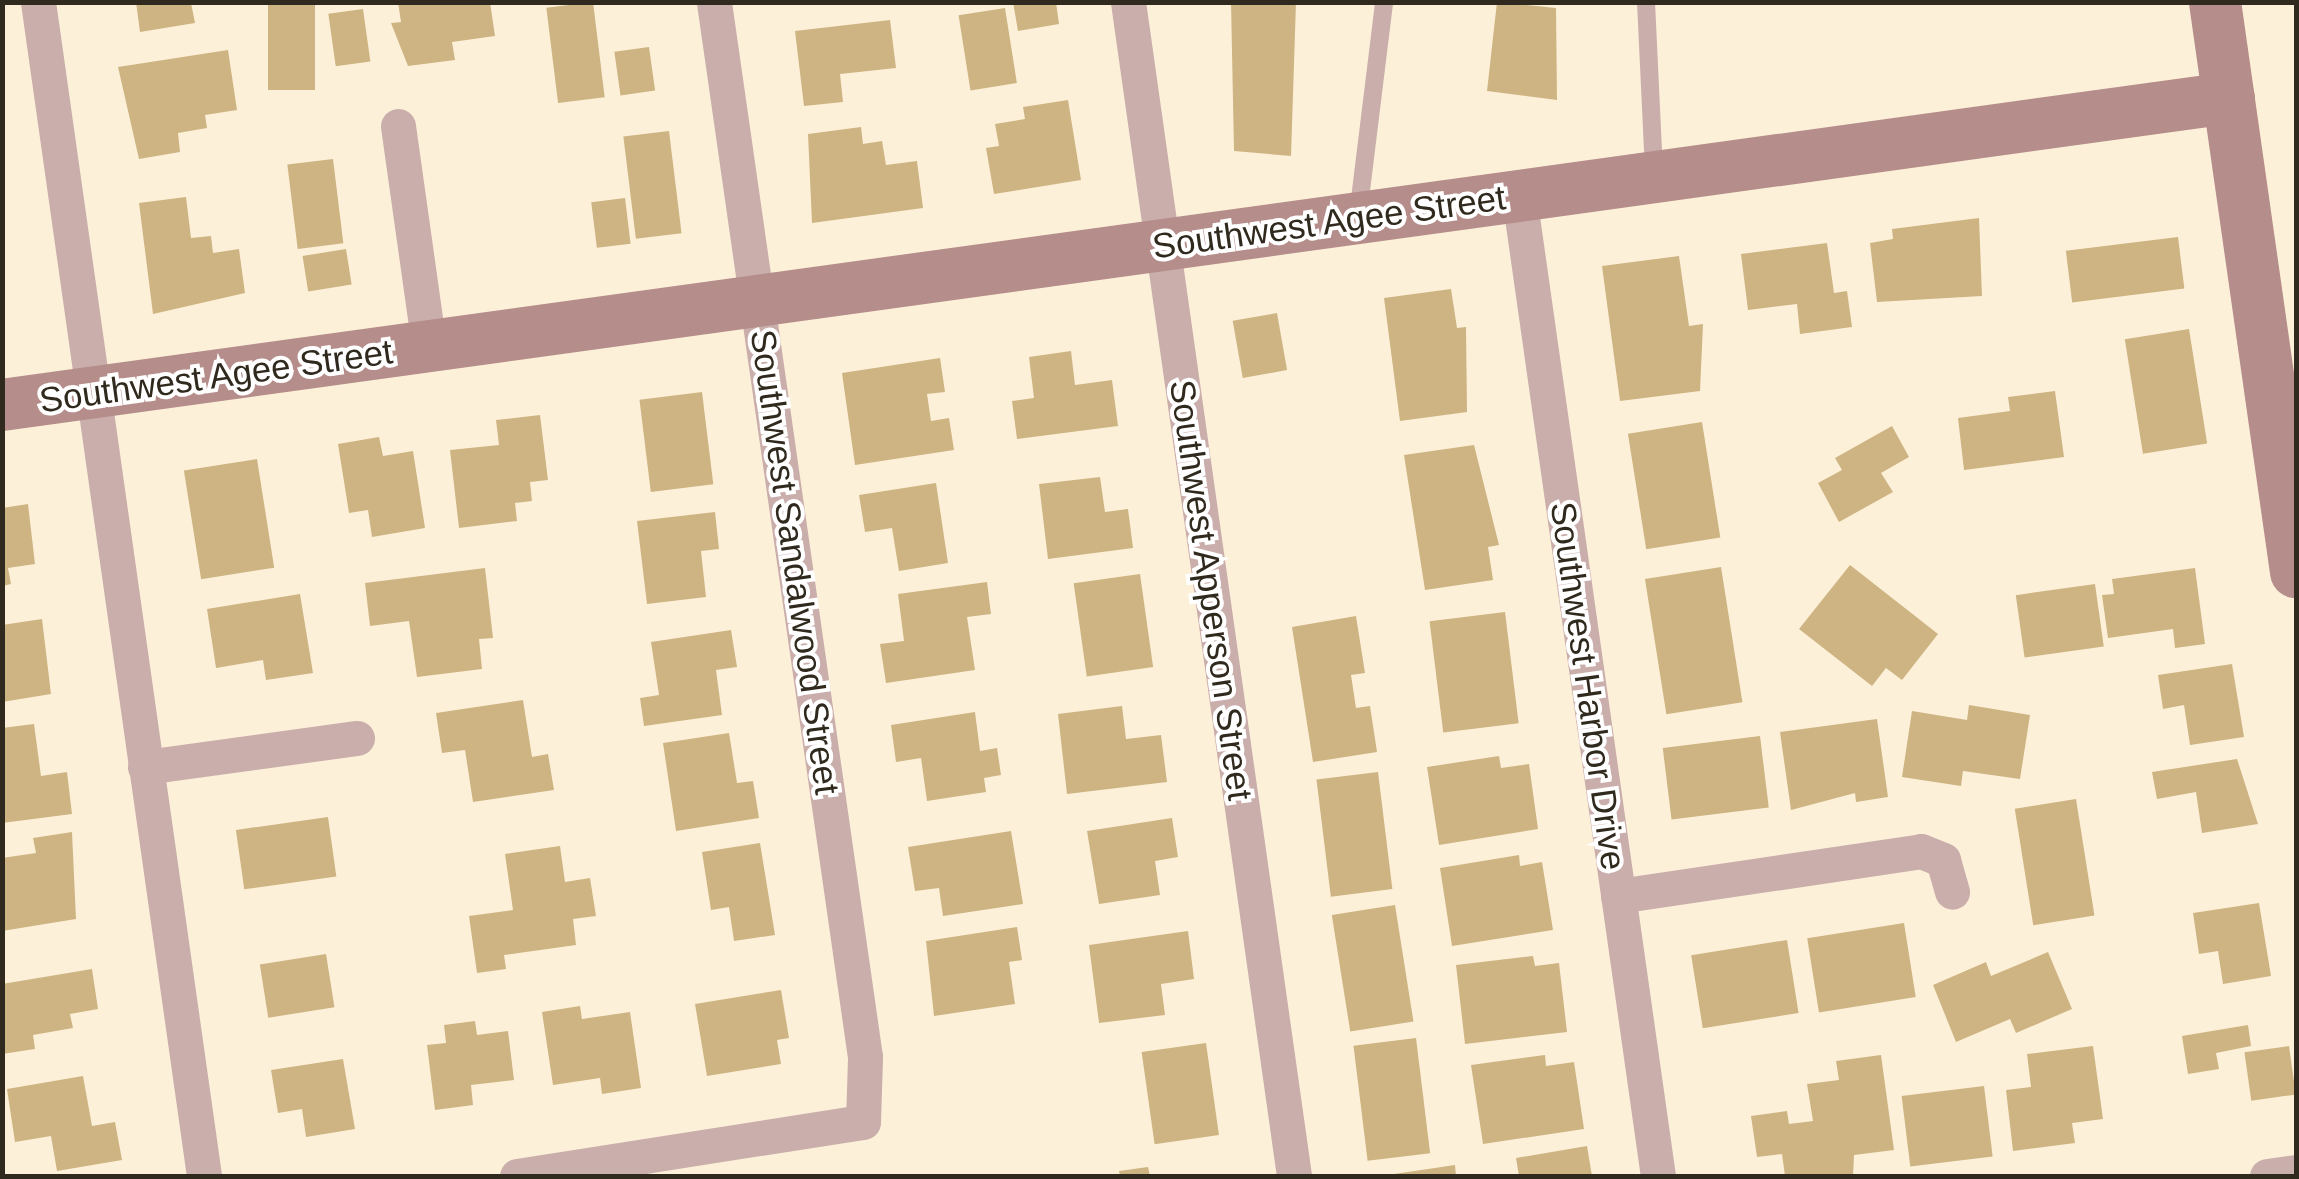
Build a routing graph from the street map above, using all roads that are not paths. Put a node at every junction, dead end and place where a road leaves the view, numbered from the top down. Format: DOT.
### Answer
graph roads {
  1 [pos="38,2"];
  2 [pos="714,2"];
  3 [pos="1128,2"];
  4 [pos="1384,2"];
  5 [pos="1646,2"];
  6 [pos="2216,2"];
  7 [pos="2229,98"];
  8 [pos="398,126"];
  9 [pos="1654,177"];
  10 [pos="1520,196"];
  11 [pos="1358,218"];
  12 [pos="1162,245"];
  13 [pos="757,301"];
  14 [pos="429,346"];
  15 [pos="93,393"];
  16 [pos="2,405"];
  17 [pos="2296,572"];
  18 [pos="357,738"];
  19 [pos="146,766"];
  20 [pos="1952,892"];
  21 [pos="1618,896"];
  22 [pos="2296,1172"];
  23 [pos="204,1176"];
  24 [pos="518,1176"];
  25 [pos="1294,1176"];
  26 [pos="1658,1176"];
  27 [pos="2267,1176"];
  1 -- 15 [label="street"];
  2 -- 13 [label="street, Southwest Sandalwood Street"];
  3 -- 12 [label="street, Southwest Apperson Street"];
  4 -- 11 [label="lane"];
  5 -- 9 [label="lane"];
  6 -- 7 [label="street"];
  7 -- 9 [label="street, Southwest Agee Street"];
  7 -- 17 [label="street"];
  8 -- 14 [label="street, Southwest Agee Street"];
  9 -- 10 [label="street, Southwest Agee Street"];
  10 -- 11 [label="street, Southwest Agee Street"];
  10 -- 21 [label="street, Southwest Harbor Drive"];
  11 -- 12 [label="street, Southwest Agee Street"];
  12 -- 13 [label="street, Southwest Agee Street"];
  12 -- 25 [label="street, Southwest Apperson Street"];
  13 -- 14 [label="street, Southwest Agee Street"];
  13 -- 24 [label="street, Southwest Sandalwood Street"];
  14 -- 15 [label="street, Southwest Agee Street"];
  15 -- 16 [label="street, Southwest Agee Street"];
  15 -- 19 [label="street"];
  18 -- 19 [label="street"];
  19 -- 23 [label="street"];
  20 -- 21 [label="street"];
  21 -- 26 [label="street, Southwest Harbor Drive"];
  22 -- 27 [label="street"];
}
